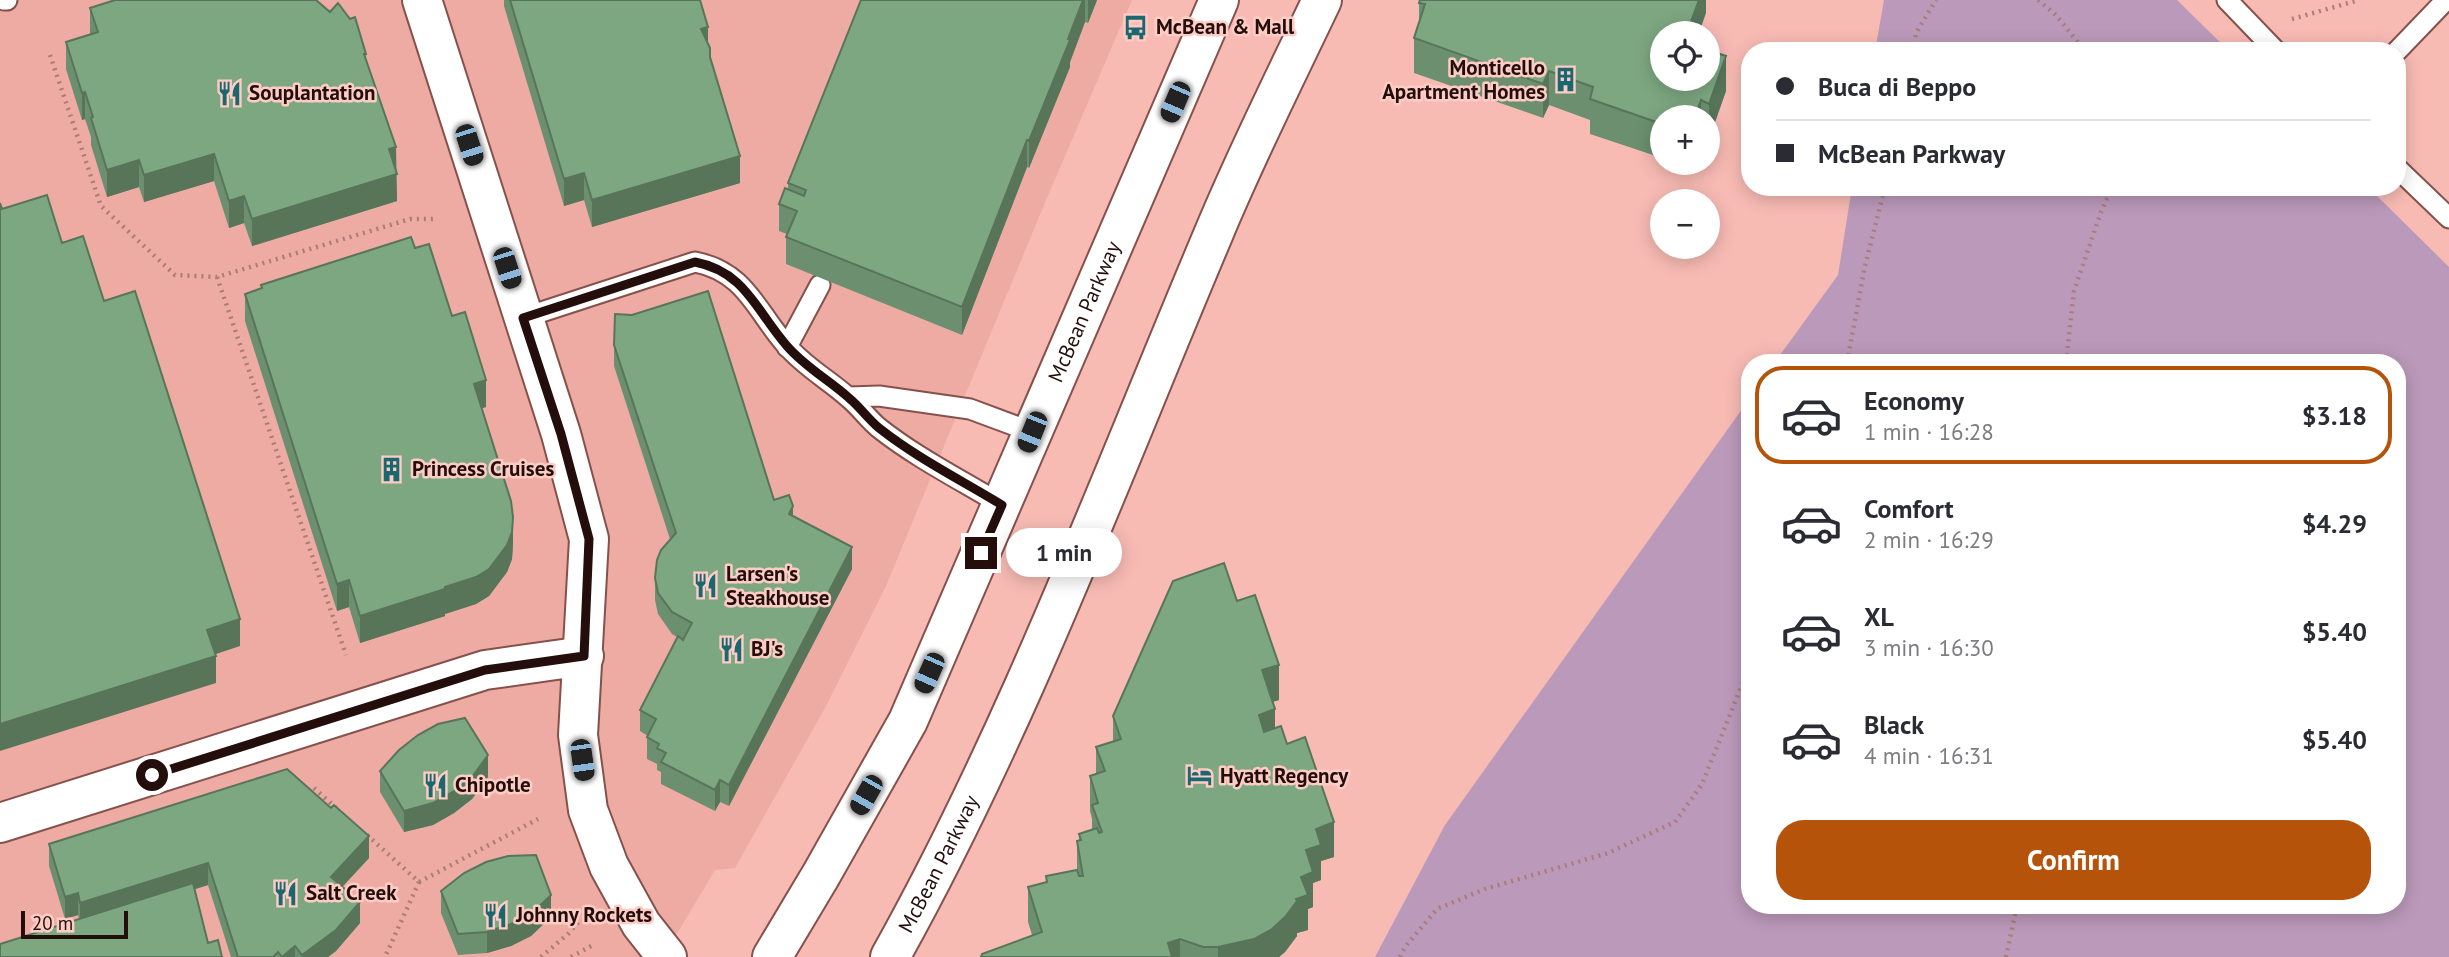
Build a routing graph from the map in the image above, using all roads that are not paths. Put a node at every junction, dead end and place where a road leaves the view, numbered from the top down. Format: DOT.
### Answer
graph roads {
  1 [pos="422,0"];
  2 [pos="1219,0"];
  3 [pos="1322,0"];
  4 [pos="2227,0"];
  5 [pos="2446,0"];
  6 [pos="2267,42"];
  7 [pos="2406,42"];
  8 [pos="2406,177"];
  9 [pos="2449,218"];
  10 [pos="820,285"];
  11 [pos="523,318"];
  12 [pos="788,347"];
  13 [pos="849,397"];
  14 [pos="1032,432"];
  15 [pos="1002,505"];
  16 [pos="584,656"];
  17 [pos="0,823"];
  18 [pos="667,957"];
  19 [pos="772,957"];
  20 [pos="890,957"];
  1 -- 11 [label="main road"];
  2 -- 14 [label="main road, McBean Parkway"];
  3 -- 20 [label="main road, McBean Parkway"];
  4 -- 6 [label="lane"];
  5 -- 7 [label="lane"];
  8 -- 9 [label="lane"];
  10 -- 12 [label="lane"];
  11 -- 12 [label="lane"];
  11 -- 16 [label="main road"];
  12 -- 13 [label="lane"];
  13 -- 14 [label="lane"];
  13 -- 15 [label="lane"];
  14 -- 15 [label="main road, McBean Parkway"];
  15 -- 19 [label="main road, McBean Parkway"];
  16 -- 17 [label="main road"];
  16 -- 18 [label="main road"];
}
